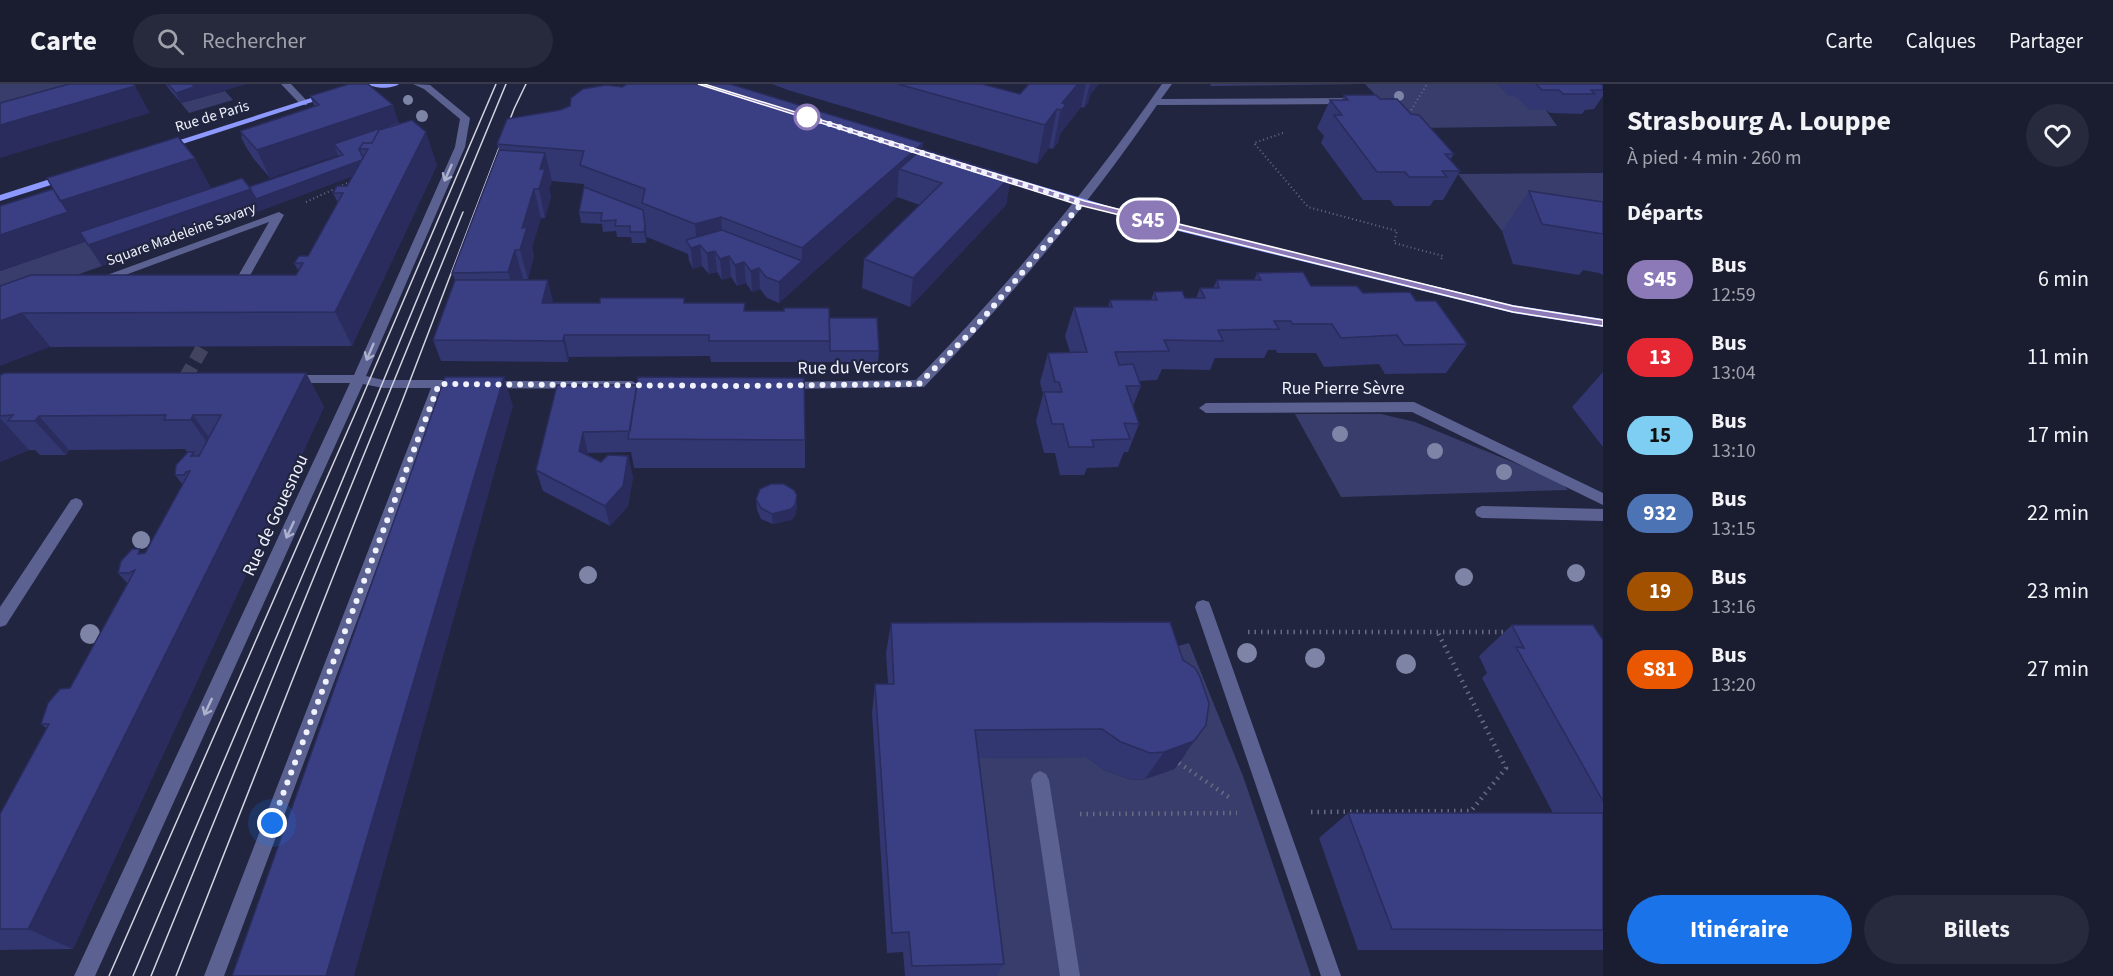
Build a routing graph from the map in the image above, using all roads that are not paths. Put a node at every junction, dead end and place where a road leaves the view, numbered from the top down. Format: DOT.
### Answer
graph roads {
  1 [pos="286,84"];
  2 [pos="364,84"];
  3 [pos="373,84"];
  4 [pos="394,84"];
  5 [pos="418,84"];
  6 [pos="1167,84"];
  7 [pos="1345,101"];
  8 [pos="1155,102"];
  9 [pos="304,103"];
  10 [pos="153,150"];
  11 [pos="980,171"];
  12 [pos="79,173"];
  13 [pos="0,198"];
  14 [pos="1082,203"];
  15 [pos="78,288"];
  16 [pos="229,303"];
  17 [pos="1603,323"];
  18 [pos="279,379"];
  19 [pos="359,379"];
  20 [pos="439,384"];
  21 [pos="646,386"];
  22 [pos="775,386"];
  23 [pos="1206,408"];
  24 [pos="1603,499"];
  25 [pos="76,504"];
  26 [pos="1482,512"];
  27 [pos="1603,515"];
  28 [pos="1203,607"];
  29 [pos="0,620"];
  30 [pos="1041,780"];
  31 [pos="84,976"];
  32 [pos="214,976"];
  33 [pos="1070,976"];
  34 [pos="1331,976"];
  1 -- 9 [label="street"];
  2 -- 9 [label="main road, Rue de Paris"];
  3 -- 4 [label="main road"];
  5 -- 19 [label="street, Rue de Gouesnou, one-way"];
  6 -- 8 [label="street, Rue du Vercors"];
  7 -- 8 [label="street"];
  8 -- 14 [label="street, Rue du Vercors"];
  9 -- 10 [label="main road, Rue de Paris"];
  11 -- 14 [label="main road"];
  12 -- 13 [label="main road"];
  14 -- 17 [label="main road"];
  14 -- 22 [label="street, Rue du Vercors"];
  15 -- 16 [label="street, Square Madeleine Savary"];
  18 -- 19 [label="street"];
  19 -- 20 [label="street"];
  19 -- 31 [label="street, Rue de Gouesnou, one-way"];
  20 -- 21 [label="street"];
  20 -- 32 [label="street"];
  23 -- 24 [label="street, Rue Pierre Sèvre"];
  25 -- 29 [label="street"];
  26 -- 27 [label="street"];
  28 -- 34 [label="street"];
  30 -- 33 [label="street"];
}
